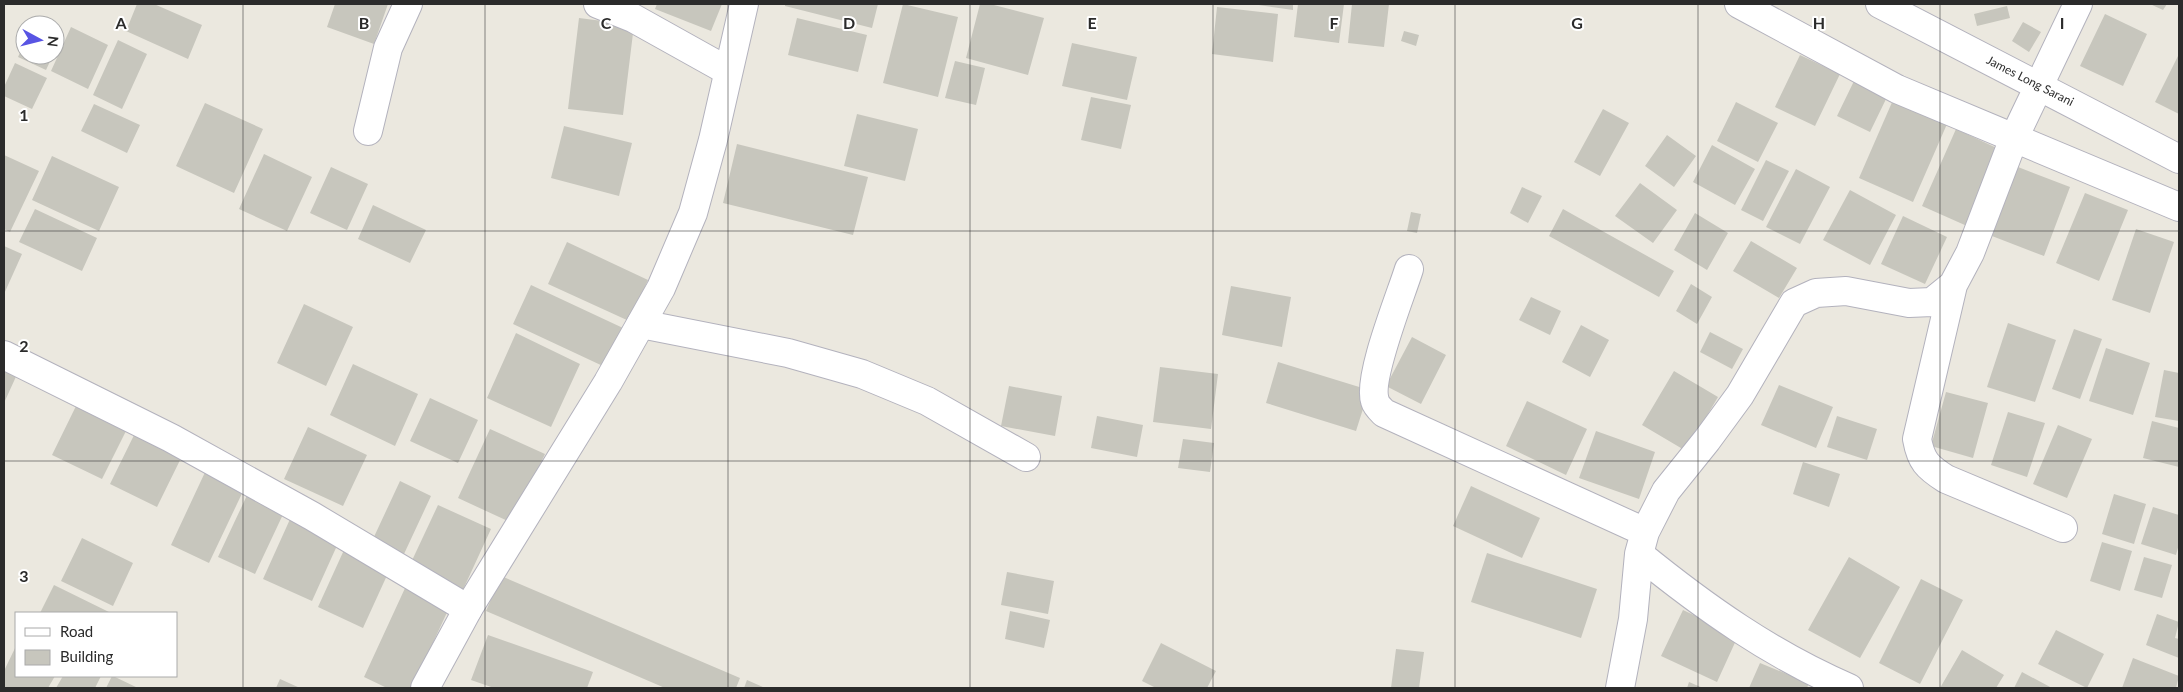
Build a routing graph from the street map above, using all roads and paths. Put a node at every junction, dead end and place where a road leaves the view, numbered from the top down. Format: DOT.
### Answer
graph roads {
  1 [pos="408,4"];
  2 [pos="598,4"];
  3 [pos="744,4"];
  4 [pos="1739,4"];
  5 [pos="1880,4"];
  6 [pos="2078,4"];
  7 [pos="728,71"];
  8 [pos="2038,86"];
  9 [pos="368,131"];
  10 [pos="2014,138"];
  11 [pos="2179,159"];
  12 [pos="2179,207"];
  13 [pos="1410,269"];
  14 [pos="1953,285"];
  15 [pos="641,324"];
  16 [pos="4,355"];
  17 [pos="1026,457"];
  18 [pos="2064,528"];
  19 [pos="1642,543"];
  20 [pos="468,609"];
  21 [pos="432,686"];
  22 [pos="1620,688"];
  23 [pos="1849,688"];
  1 -- 9 [label="street"];
  2 -- 7 [label="street"];
  3 -- 7 [label="street"];
  4 -- 10 [label="street"];
  5 -- 8 [label="street, James Long Sarani"];
  6 -- 8 [label="street"];
  7 -- 15 [label="street"];
  8 -- 10 [label="street"];
  8 -- 11 [label="street, James Long Sarani"];
  10 -- 12 [label="street"];
  10 -- 14 [label="street"];
  13 -- 19 [label="street"];
  14 -- 18 [label="street"];
  14 -- 19 [label="street"];
  15 -- 17 [label="street"];
  15 -- 20 [label="street"];
  16 -- 20 [label="street"];
  19 -- 22 [label="street"];
  19 -- 23 [label="street"];
  20 -- 21 [label="street"];
}
